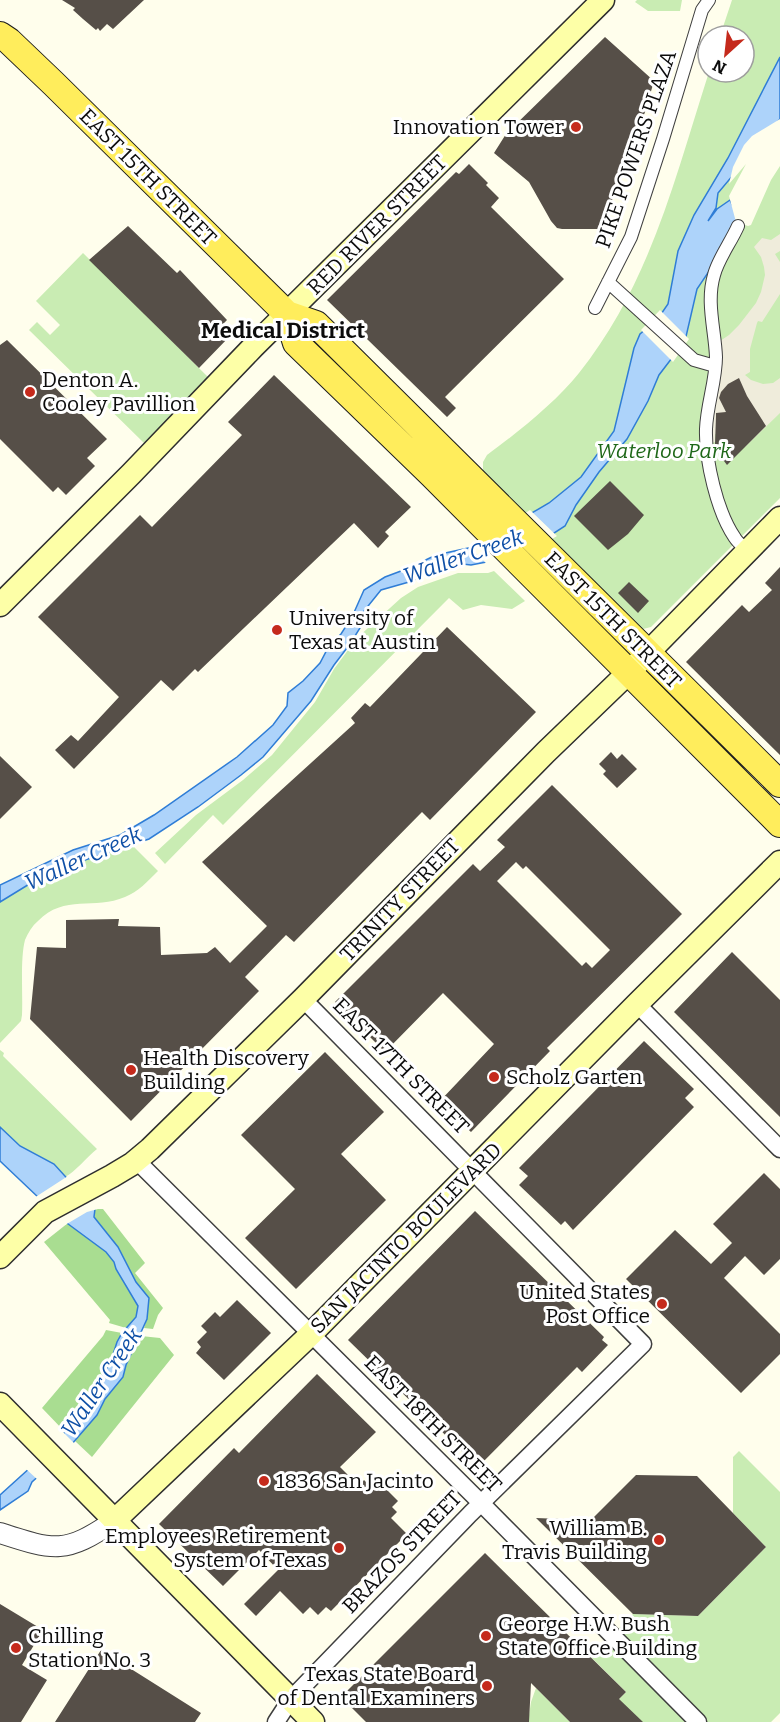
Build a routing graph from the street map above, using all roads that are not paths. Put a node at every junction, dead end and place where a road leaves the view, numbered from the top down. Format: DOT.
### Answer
graph roads {
  1 [pos="603,0"];
  2 [pos="709,0"];
  3 [pos="2,39"];
  4 [pos="738,226"];
  5 [pos="608,282"];
  6 [pos="595,308"];
  7 [pos="287,314"];
  8 [pos="715,366"];
  9 [pos="780,518"];
  10 [pos="748,551"];
  11 [pos="0,605"];
  12 [pos="647,653"];
  13 [pos="629,672"];
  14 [pos="780,784"];
  15 [pos="780,824"];
  16 [pos="780,862"];
  17 [pos="303,999"];
  18 [pos="637,1004"];
  19 [pos="780,1149"];
  20 [pos="136,1160"];
  21 [pos="472,1172"];
  22 [pos="0,1257"];
  23 [pos="311,1334"];
  24 [pos="644,1344"];
  25 [pos="4,1407"];
  26 [pos="482,1503"];
  27 [pos="114,1521"];
  28 [pos="5,1535"];
  29 [pos="291,1700"];
  30 [pos="276,1722"];
  31 [pos="314,1722"];
  32 [pos="698,1722"];
  1 -- 7 [label="main road, RED RIVER STREET"];
  2 -- 5 [label="street, PIKE POWERS PLAZA"];
  3 -- 7 [label="main road, EAST 15TH STREET"];
  4 -- 8 [label="street"];
  5 -- 6 [label="street, PIKE POWERS PLAZA"];
  5 -- 8 [label="street"];
  7 -- 11 [label="main road, RED RIVER STREET"];
  7 -- 12 [label="main road, EAST 15TH STREET"];
  7 -- 13 [label="main road, EAST 15TH STREET"];
  8 -- 10 [label="street"];
  9 -- 10 [label="main road, TRINITY STREET"];
  10 -- 12 [label="main road, TRINITY STREET"];
  12 -- 13 [label="main road, TRINITY STREET"];
  12 -- 14 [label="main road, EAST 15TH STREET"];
  13 -- 15 [label="main road, EAST 15TH STREET"];
  13 -- 17 [label="main road, TRINITY STREET"];
  16 -- 18 [label="main road, SAN JACINTO BOULEVARD"];
  17 -- 20 [label="main road, TRINITY STREET"];
  17 -- 21 [label="street, EAST 17TH STREET"];
  18 -- 19 [label="street"];
  18 -- 21 [label="main road, SAN JACINTO BOULEVARD"];
  20 -- 22 [label="main road, TRINITY STREET"];
  20 -- 23 [label="street, EAST 18TH STREET"];
  21 -- 23 [label="main road, SAN JACINTO BOULEVARD"];
  21 -- 24 [label="street, EAST 17TH STREET"];
  23 -- 26 [label="street, EAST 18TH STREET"];
  23 -- 27 [label="main road, SAN JACINTO BOULEVARD"];
  24 -- 26 [label="street, BRAZOS STREET"];
  25 -- 27 [label="main road"];
  26 -- 29 [label="street, BRAZOS STREET"];
  26 -- 32 [label="street, EAST 18TH STREET"];
  27 -- 28 [label="street, SAN JACINTO BOULEVARD"];
  27 -- 29 [label="main road"];
  29 -- 30 [label="street, BRAZOS STREET"];
  29 -- 31 [label="main road"];
}
